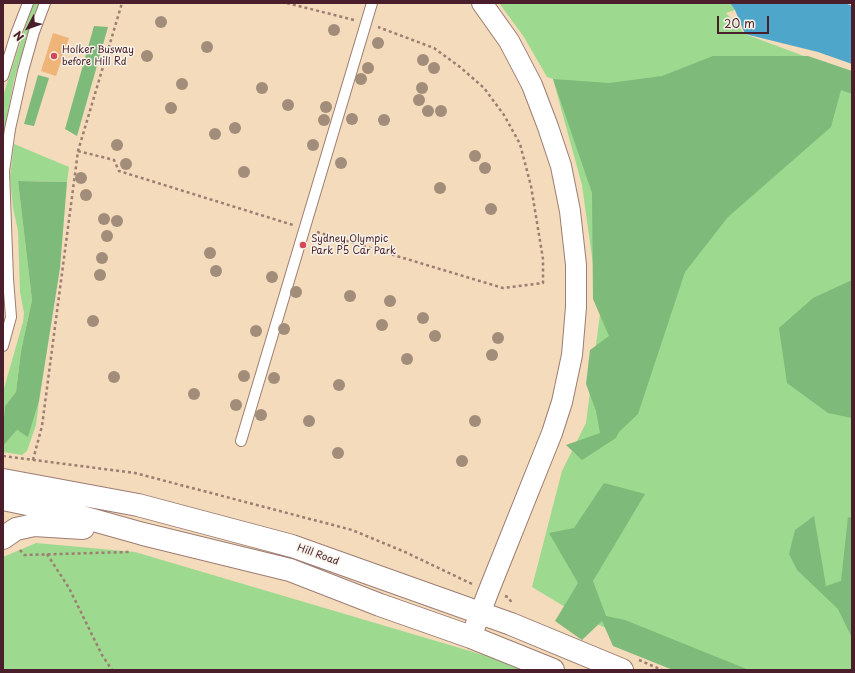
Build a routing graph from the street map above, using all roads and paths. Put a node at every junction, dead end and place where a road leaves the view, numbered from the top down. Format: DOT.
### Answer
graph roads {
  1 [pos="28,3"];
  2 [pos="45,3"];
  3 [pos="122,3"];
  4 [pos="287,3"];
  5 [pos="372,3"];
  6 [pos="482,3"];
  7 [pos="367,23"];
  8 [pos="3,76"];
  9 [pos="543,283"];
  10 [pos="4,341"];
  11 [pos="241,441"];
  12 [pos="3,456"];
  13 [pos="9,457"];
  14 [pos="33,460"];
  15 [pos="3,480"];
  16 [pos="3,499"];
  17 [pos="6,536"];
  18 [pos="139,543"];
  19 [pos="47,554"];
  20 [pos="480,614"];
  21 [pos="472,637"];
  22 [pos="112,670"];
  23 [pos="553,670"];
  24 [pos="622,670"];
  1 -- 8 [label="lane"];
  2 -- 10 [label="lane"];
  3 -- 14 [label="path"];
  4 -- 7 [label="path"];
  5 -- 7 [label="lane"];
  6 -- 20 [label="street"];
  7 -- 9 [label="path"];
  7 -- 11 [label="lane"];
  12 -- 13 [label="path"];
  15 -- 20 [label="main road, Hill Road"];
  16 -- 18 [label="main road"];
  17 -- 18 [label="main road"];
  17 -- 19 [label="path"];
  18 -- 19 [label="path"];
  18 -- 21 [label="main road"];
  19 -- 22 [label="path"];
  20 -- 21 [label="street"];
  20 -- 24 [label="main road, Hill Road"];
  21 -- 23 [label="main road"];
}
